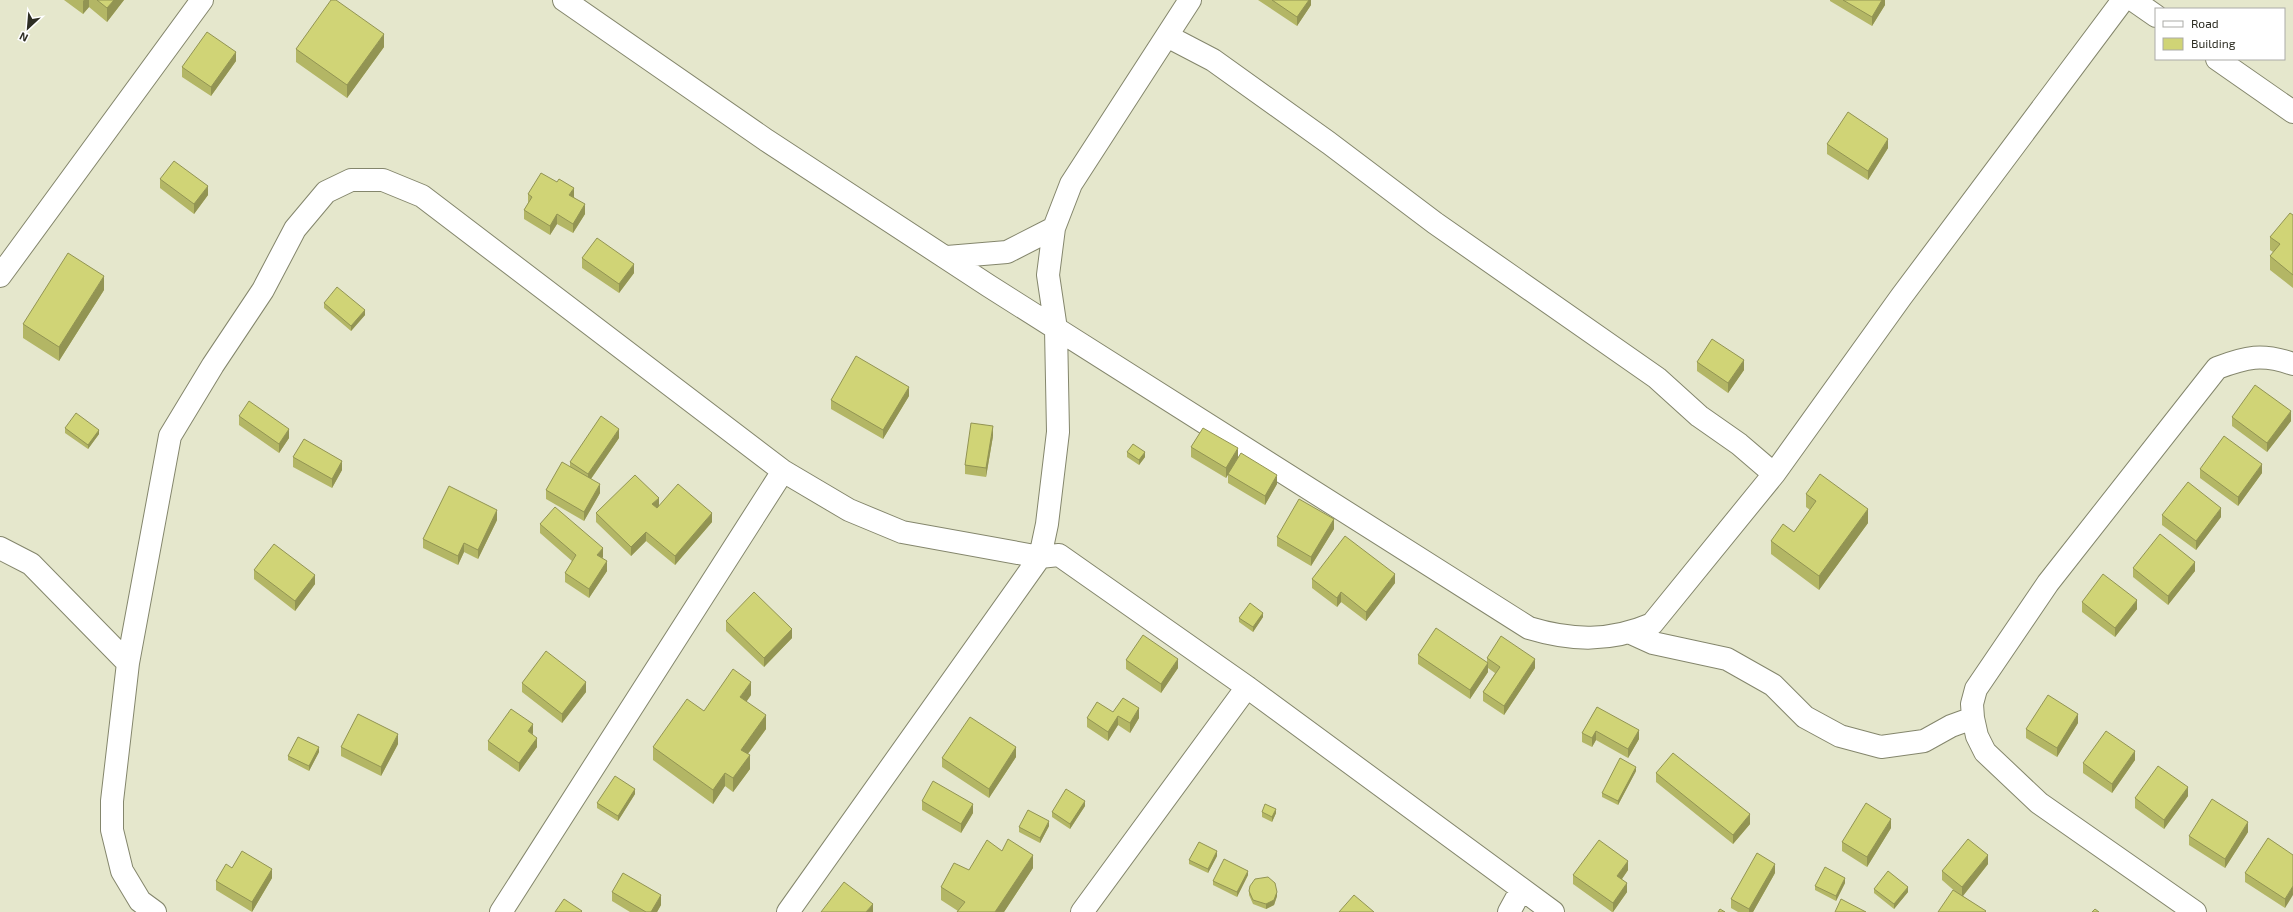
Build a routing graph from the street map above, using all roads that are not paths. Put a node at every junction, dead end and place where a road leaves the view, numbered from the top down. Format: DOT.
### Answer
graph roads {
  1 [pos="202,0"];
  2 [pos="564,0"];
  3 [pos="1190,0"];
  4 [pos="2123,0"];
  5 [pos="2133,0"];
  6 [pos="2155,15"];
  7 [pos="1167,36"];
  8 [pos="2218,60"];
  9 [pos="2293,112"];
  10 [pos="1054,228"];
  11 [pos="947,257"];
  12 [pos="0,276"];
  13 [pos="1056,330"];
  14 [pos="2293,364"];
  15 [pos="783,471"];
  16 [pos="1774,474"];
  17 [pos="0,548"];
  18 [pos="1040,557"];
  19 [pos="1631,633"];
  20 [pos="128,663"];
  21 [pos="1247,687"];
  22 [pos="1974,718"];
  23 [pos="1521,890"];
  24 [pos="155,912"];
  25 [pos="501,912"];
  26 [pos="788,912"];
  27 [pos="1082,912"];
  28 [pos="1509,912"];
  29 [pos="1553,912"];
  30 [pos="2195,912"];
  1 -- 12 [label="street"];
  2 -- 11 [label="street"];
  3 -- 7 [label="street"];
  4 -- 16 [label="street"];
  5 -- 6 [label="street"];
  7 -- 10 [label="street"];
  7 -- 16 [label="street"];
  8 -- 9 [label="street"];
  10 -- 11 [label="street"];
  10 -- 13 [label="street"];
  11 -- 13 [label="street"];
  13 -- 18 [label="street"];
  13 -- 19 [label="street"];
  14 -- 22 [label="street"];
  15 -- 18 [label="street"];
  15 -- 20 [label="street"];
  15 -- 25 [label="street"];
  16 -- 19 [label="street"];
  17 -- 20 [label="street"];
  18 -- 21 [label="street"];
  18 -- 26 [label="street"];
  19 -- 22 [label="street"];
  20 -- 24 [label="street"];
  21 -- 23 [label="street"];
  21 -- 27 [label="street"];
  22 -- 30 [label="street"];
  23 -- 28 [label="street"];
  23 -- 29 [label="street"];
}
